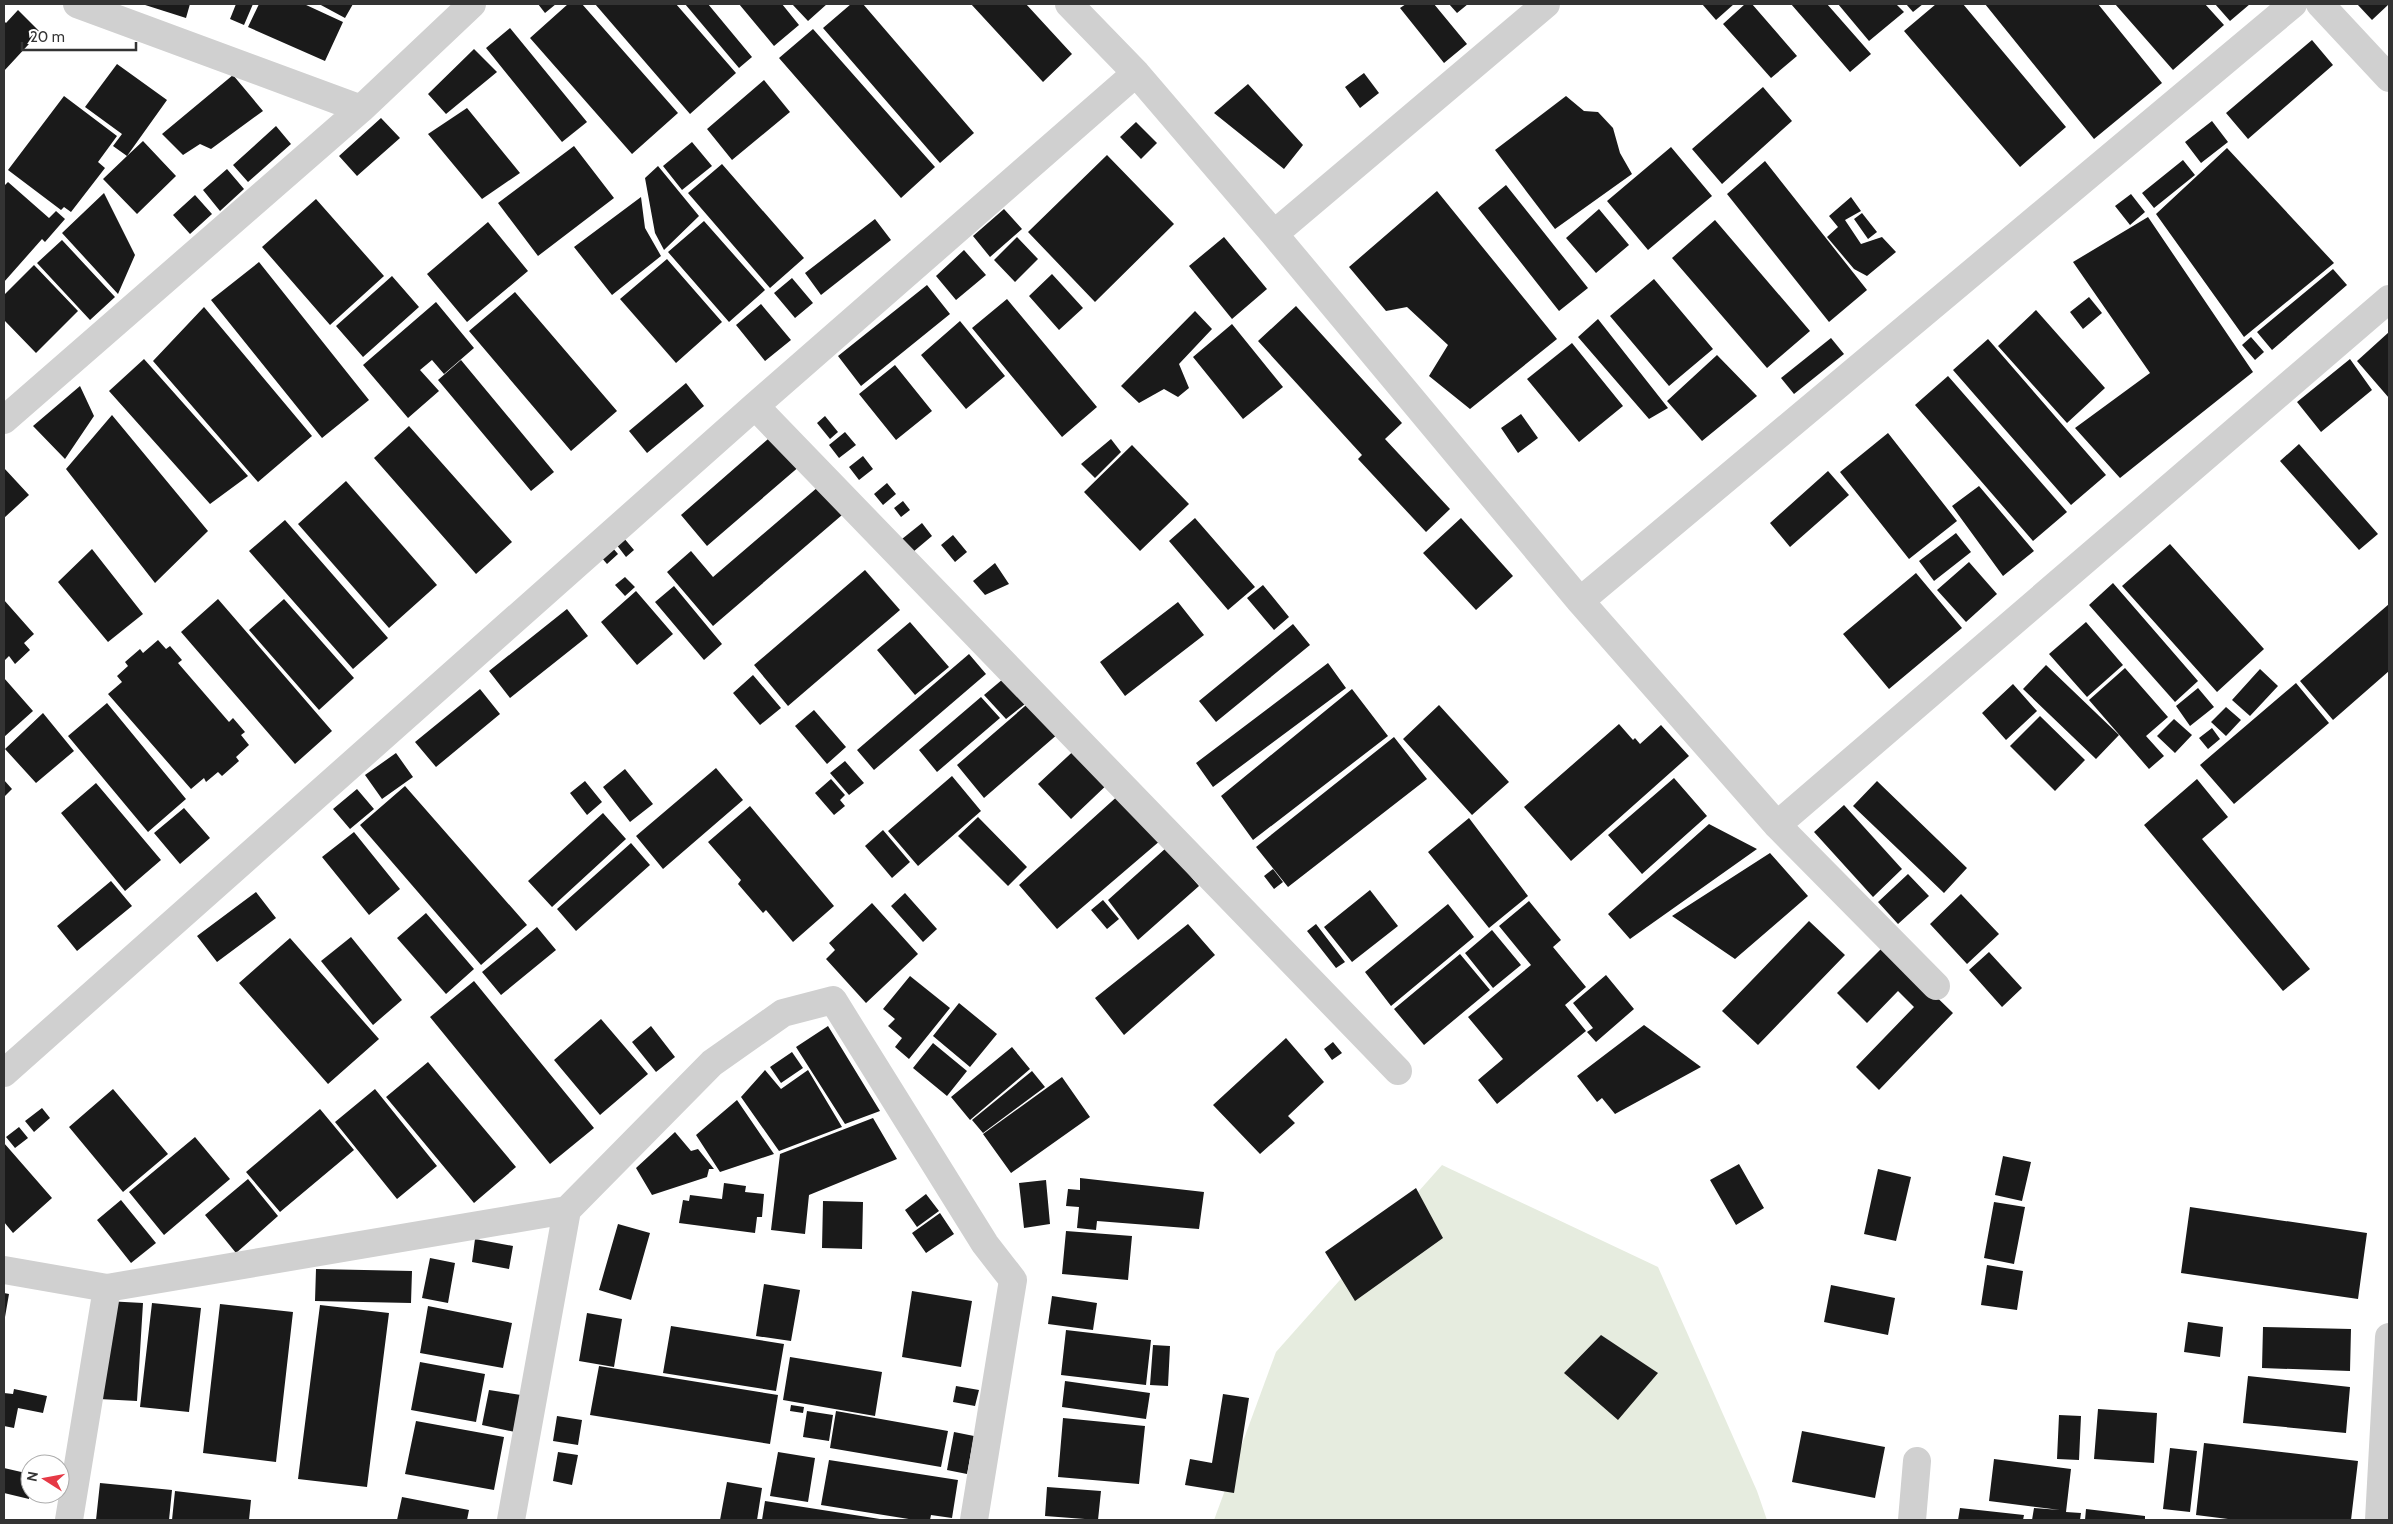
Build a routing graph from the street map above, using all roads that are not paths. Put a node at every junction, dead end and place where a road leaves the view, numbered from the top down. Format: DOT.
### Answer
graph roads {
  1 [pos="77,4"];
  2 [pos="472,4"];
  3 [pos="1070,4"];
  4 [pos="1546,4"];
  5 [pos="2293,4"];
  6 [pos="2320,4"];
  7 [pos="1136,74"];
  8 [pos="2389,78"];
  9 [pos="361,108"];
  10 [pos="1274,234"];
  11 [pos="2389,299"];
  12 [pos="754,406"];
  13 [pos="10,408"];
  14 [pos="1580,601"];
  15 [pos="1777,825"];
  16 [pos="1936,986"];
  17 [pos="1398,1071"];
  18 [pos="4,1073"];
  19 [pos="566,1210"];
  20 [pos="4,1270"];
  21 [pos="107,1288"];
  22 [pos="2389,1337"];
  23 [pos="1917,1460"];
  24 [pos="69,1520"];
  25 [pos="512,1520"];
  26 [pos="974,1520"];
  27 [pos="1912,1520"];
  28 [pos="2378,1520"];
  1 -- 9 [label="street"];
  2 -- 9 [label="street"];
  3 -- 7 [label="street"];
  4 -- 10 [label="street"];
  5 -- 14 [label="street"];
  6 -- 8 [label="street"];
  7 -- 10 [label="street"];
  7 -- 12 [label="street"];
  9 -- 13 [label="street"];
  10 -- 14 [label="street"];
  11 -- 15 [label="street"];
  12 -- 17 [label="street"];
  12 -- 18 [label="street"];
  14 -- 15 [label="street"];
  15 -- 16 [label="street"];
  19 -- 21 [label="street"];
  19 -- 25 [label="street"];
  19 -- 26 [label="street"];
  20 -- 21 [label="street"];
  21 -- 24 [label="street"];
  22 -- 28 [label="street"];
  23 -- 27 [label="street"];
}
